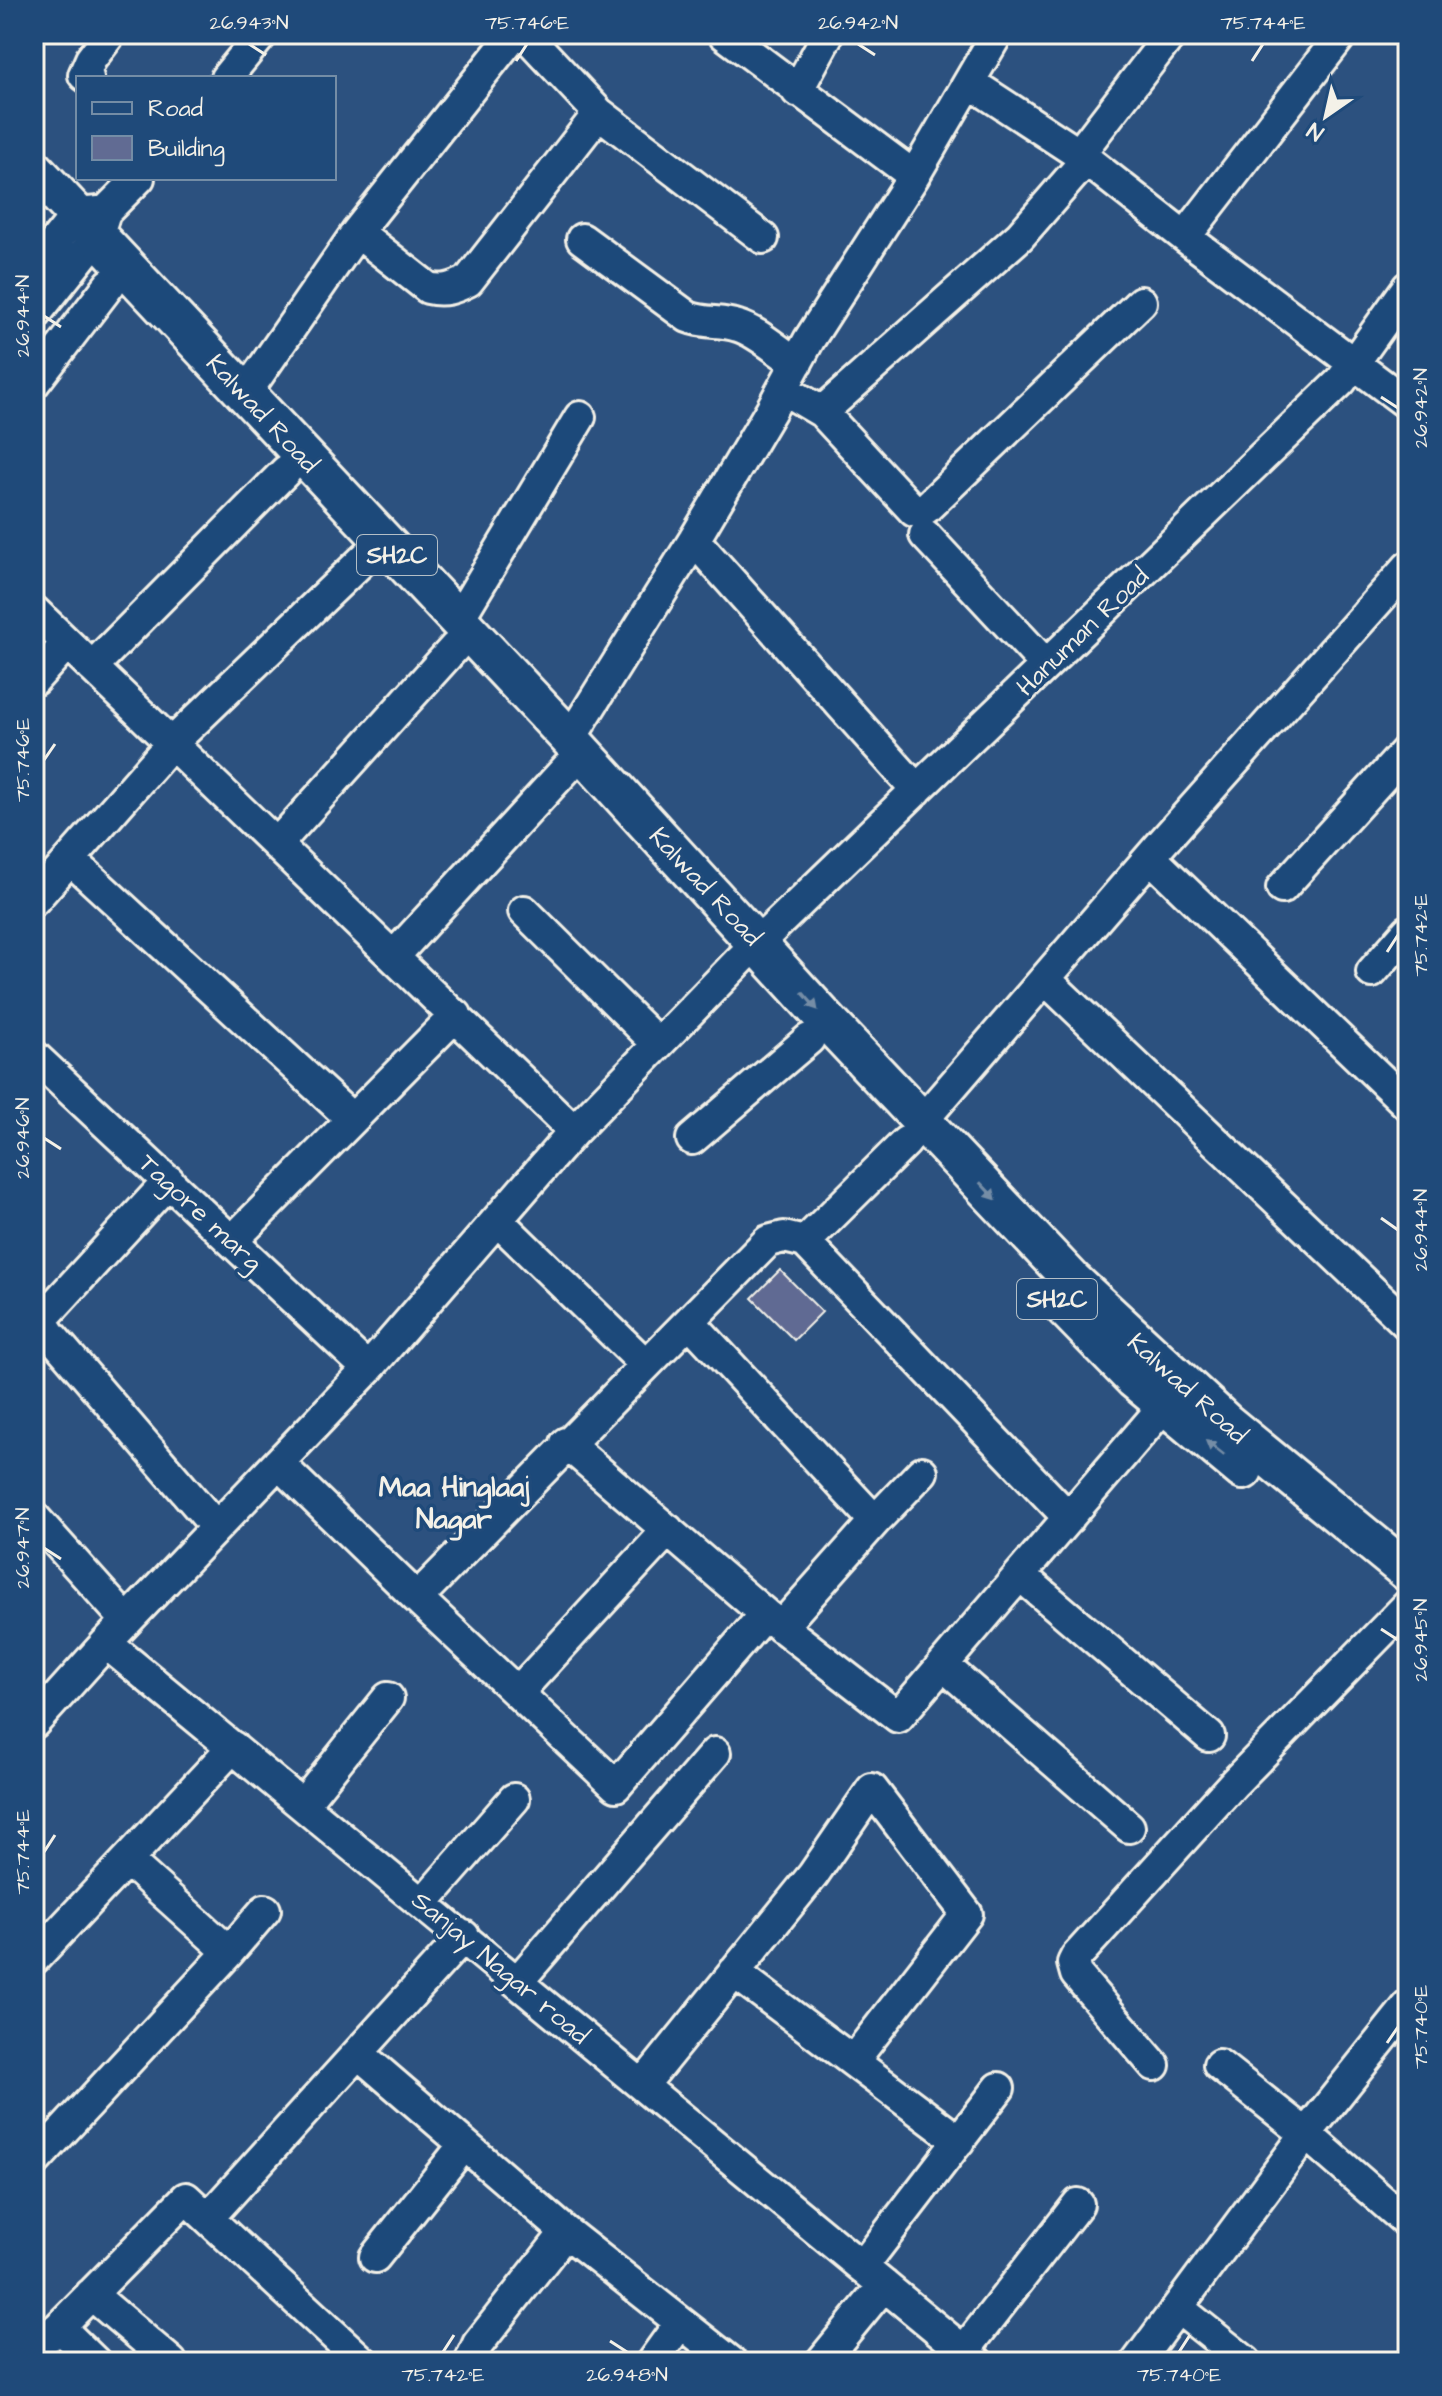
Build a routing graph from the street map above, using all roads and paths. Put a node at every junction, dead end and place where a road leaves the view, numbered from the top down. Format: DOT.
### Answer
graph roads {
  1 [pos="110,34"];
  2 [pos="262,34"];
  3 [pos="724,34"];
  4 [pos="828,34"];
  5 [pos="997,34"];
  6 [pos="1171,34"];
  7 [pos="1342,34"];
  8 [pos="510,36"];
  9 [pos="85,76"];
  10 [pos="228,76"];
  11 [pos="969,82"];
  12 [pos="797,91"];
  13 [pos="599,113"];
  14 [pos="1082,157"];
  15 [pos="34,169"];
  16 [pos="914,176"];
  17 [pos="137,180"];
  18 [pos="34,204"];
  19 [pos="85,230"];
  20 [pos="357,232"];
  21 [pos="1185,237"];
  22 [pos="763,238"];
  23 [pos="582,239"];
  24 [pos="34,268"];
  25 [pos="110,284"];
  26 [pos="1408,287"];
  27 [pos="1141,302"];
  28 [pos="34,316"];
  29 [pos="1355,362"];
  30 [pos="790,376"];
  31 [pos="34,383"];
  32 [pos="245,394"];
  33 [pos="1408,404"];
  34 [pos="822,412"];
  35 [pos="580,417"];
  36 [pos="286,471"];
  37 [pos="925,535"];
  38 [pos="694,540"];
  39 [pos="368,555"];
  40 [pos="1408,567"];
  41 [pos="34,611"];
  42 [pos="457,634"];
  43 [pos="67,643"];
  44 [pos="1046,665"];
  45 [pos="92,667"];
  46 [pos="34,680"];
  47 [pos="172,743"];
  48 [pos="1408,749"];
  49 [pos="569,754"];
  50 [pos="917,790"];
  51 [pos="277,844"];
  52 [pos="1150,857"];
  53 [pos="71,860"];
  54 [pos="1282,888"];
  55 [pos="34,900"];
  56 [pos="524,911"];
  57 [pos="1408,931"];
  58 [pos="749,952"];
  59 [pos="394,956"];
  60 [pos="1372,972"];
  61 [pos="1045,979"];
  62 [pos="456,1015"];
  63 [pos="809,1039"];
  64 [pos="657,1043"];
  65 [pos="40,1075"];
  66 [pos="1408,1105"];
  67 [pos="352,1119"];
  68 [pos="574,1131"];
  69 [pos="914,1132"];
  70 [pos="692,1139"];
  71 [pos="169,1181"];
  72 [pos="498,1221"];
  73 [pos="232,1241"];
  74 [pos="805,1242"];
  75 [pos="38,1314"];
  76 [pos="690,1322"];
  77 [pos="1408,1325"];
  78 [pos="646,1365"];
  79 [pos="368,1369"];
  80 [pos="1145,1370"];
  81 [pos="1164,1406"];
  82 [pos="566,1443"];
  83 [pos="278,1463"];
  84 [pos="922,1472"];
  85 [pos="34,1517"];
  86 [pos="1069,1518"];
  87 [pos="875,1521"];
  88 [pos="216,1527"];
  89 [pos="668,1530"];
  90 [pos="1405,1563"];
  91 [pos="1020,1575"];
  92 [pos="417,1598"];
  93 [pos="1408,1603"];
  94 [pos="773,1620"];
  95 [pos="127,1621"];
  96 [pos="106,1643"];
  97 [pos="943,1665"];
  98 [pos="518,1692"];
  99 [pos="388,1698"];
  100 [pos="34,1723"];
  101 [pos="1209,1736"];
  102 [pos="233,1747"];
  103 [pos="715,1753"];
  104 [pos="514,1799"];
  105 [pos="303,1804"];
  106 [pos="1129,1827"];
  107 [pos="127,1860"];
  108 [pos="423,1903"];
  109 [pos="265,1910"];
  110 [pos="464,1936"];
  111 [pos="229,1952"];
  112 [pos="34,1959"];
  113 [pos="734,1972"];
  114 [pos="518,1981"];
  115 [pos="1408,2006"];
  116 [pos="358,2053"];
  117 [pos="853,2061"];
  118 [pos="1154,2065"];
  119 [pos="1219,2065"];
  120 [pos="643,2085"];
  121 [pos="999,2088"];
  122 [pos="1306,2134"];
  123 [pos="959,2141"];
  124 [pos="464,2145"];
  125 [pos="34,2162"];
  126 [pos="1078,2204"];
  127 [pos="208,2218"];
  128 [pos="1408,2223"];
  129 [pos="566,2232"];
  130 [pos="375,2257"];
  131 [pos="873,2276"];
  132 [pos="91,2294"];
  133 [pos="1178,2308"];
  134 [pos="680,2323"];
  135 [pos="59,2327"];
  136 [pos="34,2348"];
  137 [pos="971,2357"];
  138 [pos="95,2362"];
  139 [pos="171,2362"];
  140 [pos="363,2362"];
  141 [pos="470,2362"];
  142 [pos="652,2362"];
  143 [pos="731,2362"];
  144 [pos="821,2362"];
  145 [pos="1137,2362"];
  146 [pos="1246,2362"];
  1 -- 9 [label="street"];
  2 -- 10 [label="street"];
  3 -- 12 [label="street"];
  4 -- 12 [label="street"];
  5 -- 11 [label="street"];
  6 -- 14 [label="street"];
  7 -- 21 [label="street"];
  8 -- 13 [label="street"];
  8 -- 20 [label="street"];
  11 -- 14 [label="street"];
  11 -- 16 [label="street"];
  12 -- 16 [label="street"];
  13 -- 20 [label="street"];
  13 -- 22 [label="street"];
  14 -- 21 [label="street"];
  14 -- 34 [label="street"];
  15 -- 19 [label="main road, Kalwad Road / SH2C"];
  16 -- 30 [label="street"];
  17 -- 19 [label="street"];
  18 -- 19 [label="main road, Kalwad Road / SH2C"];
  19 -- 24 [label="street"];
  19 -- 25 [label="main road, Kalwad Road / SH2C"];
  19 -- 28 [label="street"];
  19 -- 32 [label="main road, Kalwad Road / SH2C"];
  20 -- 32 [label="street"];
  21 -- 29 [label="street"];
  23 -- 30 [label="street"];
  25 -- 31 [label="street"];
  25 -- 36 [label="main road, Kalwad Road / SH2C"];
  26 -- 29 [label="street, Hanuman Road"];
  27 -- 34 [label="street"];
  29 -- 33 [label="street"];
  29 -- 44 [label="street, Hanuman Road"];
  30 -- 34 [label="street"];
  30 -- 38 [label="street"];
  32 -- 42 [label="main road, Kalwad Road / SH2C"];
  35 -- 42 [label="street"];
  36 -- 39 [label="main road, Kalwad Road / SH2C"];
  36 -- 45 [label="street"];
  37 -- 44 [label="street"];
  38 -- 49 [label="street"];
  38 -- 50 [label="street"];
  39 -- 42 [label="main road, Kalwad Road / SH2C"];
  39 -- 47 [label="street"];
  40 -- 52 [label="street"];
  41 -- 43 [label="street"];
  42 -- 49 [label="main road, Kalwad Road / SH2C"];
  42 -- 51 [label="street"];
  43 -- 45 [label="street"];
  43 -- 46 [label="street"];
  44 -- 50 [label="street, Hanuman Road"];
  45 -- 47 [label="street"];
  47 -- 51 [label="street"];
  47 -- 53 [label="street"];
  48 -- 54 [label="street"];
  49 -- 58 [label="main road, Kalwad Road / SH2C"];
  49 -- 59 [label="street"];
  50 -- 58 [label="street, Hanuman Road"];
  51 -- 59 [label="street"];
  52 -- 61 [label="street"];
  52 -- 66 [label="street"];
  53 -- 55 [label="street"];
  53 -- 67 [label="street"];
  56 -- 64 [label="street"];
  57 -- 60 [label="street"];
  58 -- 63 [label="main road, Kalwad Road / SH2C"];
  58 -- 64 [label="street, Hanuman Road"];
  58 -- 69 [label="main road, Kalwad Road / SH2C, one-way"];
  59 -- 62 [label="street"];
  61 -- 69 [label="street"];
  61 -- 77 [label="street"];
  62 -- 67 [label="street"];
  62 -- 68 [label="street"];
  63 -- 69 [label="main road, Kalwad Road / SH2C"];
  63 -- 70 [label="street"];
  64 -- 68 [label="street, Hanuman Road"];
  65 -- 71 [label="street, Tagore marg"];
  67 -- 73 [label="street"];
  68 -- 72 [label="street, Hanuman Road"];
  69 -- 74 [label="street"];
  69 -- 80 [label="main road, Kalwad Road / SH2C"];
  71 -- 73 [label="street, Tagore marg"];
  71 -- 75 [label="street"];
  72 -- 78 [label="street"];
  72 -- 79 [label="street, Hanuman Road"];
  73 -- 79 [label="street, Tagore marg"];
  74 -- 76 [label="street"];
  74 -- 86 [label="street"];
  75 -- 88 [label="street"];
  76 -- 78 [label="street"];
  76 -- 87 [label="street"];
  78 -- 82 [label="street"];
  79 -- 83 [label="street, Hanuman Road"];
  80 -- 81 [label="main road, Kalwad Road / SH2C"];
  80 -- 90 [label="main road, Kalwad Road / SH2C"];
  81 -- 86 [label="street"];
  93 -- 81 [label="main road, Kalwad Road / SH2C, one-way"];
  82 -- 89 [label="street"];
  82 -- 92 [label="street"];
  83 -- 88 [label="street, Hanuman Road"];
  83 -- 92 [label="street"];
  84 -- 87 [label="street"];
  85 -- 95 [label="street"];
  86 -- 91 [label="street"];
  87 -- 94 [label="street"];
  88 -- 95 [label="street, Hanuman Road"];
  89 -- 94 [label="street"];
  89 -- 98 [label="street"];
  91 -- 97 [label="street"];
  91 -- 101 [label="street"];
  92 -- 98 [label="street"];
  93 -- 118 [label="street"];
  94 -- 97 [label="street"];
  94 -- 98 [label="street"];
  95 -- 96 [label="street, Hanuman Road"];
  96 -- 100 [label="street"];
  96 -- 102 [label="street, Sanjay Nagar road"];
  97 -- 106 [label="street"];
  99 -- 105 [label="street"];
  102 -- 105 [label="street, Sanjay Nagar road"];
  102 -- 107 [label="street"];
  103 -- 114 [label="street"];
  104 -- 108 [label="street"];
  105 -- 108 [label="street, Sanjay Nagar road"];
  107 -- 111 [label="street"];
  107 -- 112 [label="street"];
  108 -- 110 [label="street, Sanjay Nagar road"];
  109 -- 111 [label="street"];
  110 -- 114 [label="street, Sanjay Nagar road"];
  110 -- 116 [label="street"];
  111 -- 125 [label="street"];
  113 -- 117 [label="street"];
  113 -- 117 [label="street"];
  113 -- 120 [label="street"];
  114 -- 120 [label="street, Sanjay Nagar road"];
  115 -- 122 [label="street"];
  116 -- 124 [label="street"];
  116 -- 127 [label="street"];
  117 -- 123 [label="street"];
  119 -- 122 [label="street"];
  120 -- 131 [label="street, Sanjay Nagar road"];
  121 -- 123 [label="street"];
  122 -- 128 [label="street"];
  122 -- 133 [label="street"];
  123 -- 131 [label="street"];
  124 -- 129 [label="street"];
  124 -- 130 [label="street"];
  126 -- 137 [label="street"];
  127 -- 132 [label="street"];
  127 -- 140 [label="street"];
  129 -- 134 [label="street"];
  129 -- 141 [label="street"];
  131 -- 137 [label="street, Sanjay Nagar road"];
  131 -- 144 [label="street"];
  132 -- 135 [label="street"];
  132 -- 139 [label="street"];
  133 -- 145 [label="street"];
  133 -- 146 [label="street"];
  134 -- 142 [label="street"];
  134 -- 143 [label="street"];
  135 -- 136 [label="street"];
  135 -- 138 [label="street"];
}
